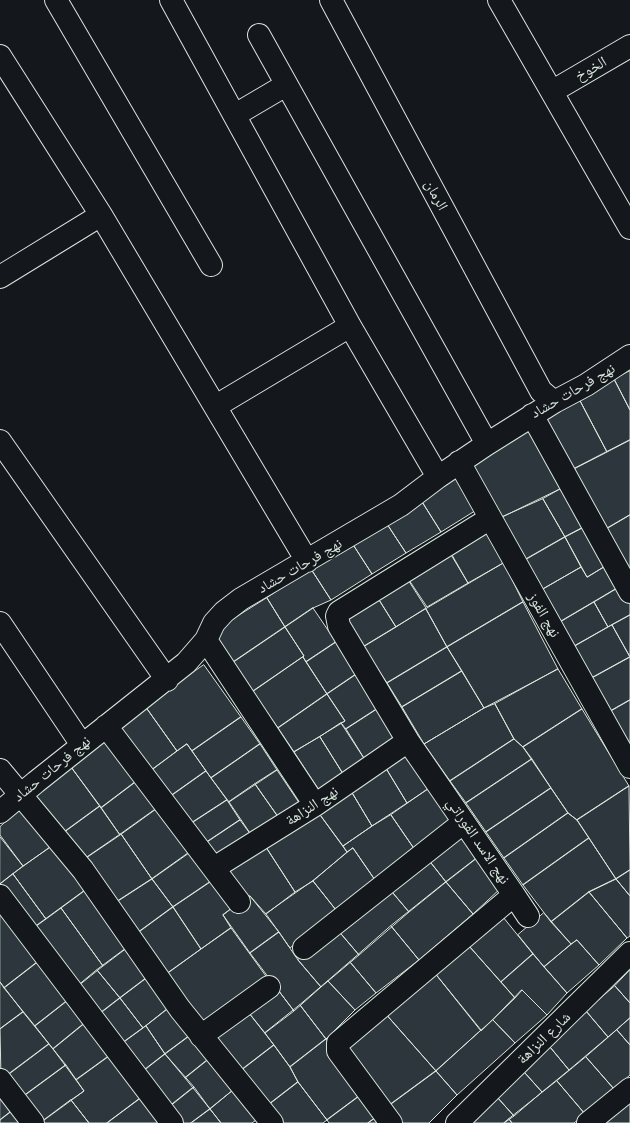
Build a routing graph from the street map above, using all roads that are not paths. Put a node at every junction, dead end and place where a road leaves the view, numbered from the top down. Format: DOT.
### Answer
graph roads {
  1 [pos="56,0"];
  2 [pos="171,0"];
  3 [pos="331,0"];
  4 [pos="499,0"];
  5 [pos="259,35"];
  6 [pos="630,46"];
  7 [pos="0,56"];
  8 [pos="286,85"];
  9 [pos="552,91"];
  10 [pos="235,115"];
  11 [pos="622,198"];
  12 [pos="101,215"];
  13 [pos="630,228"];
  14 [pos="210,265"];
  15 [pos="0,277"];
  16 [pos="350,326"];
  17 [pos="630,356"];
  18 [pos="547,396"];
  19 [pos="216,406"];
  20 [pos="532,415"];
  21 [pos="0,440"];
  22 [pos="487,444"];
  23 [pos="459,462"];
  24 [pos="438,477"];
  25 [pos="489,519"];
  26 [pos="307,561"];
  27 [pos="630,592"];
  28 [pos="0,624"];
  29 [pos="206,640"];
  30 [pos="167,680"];
  31 [pos="106,726"];
  32 [pos="408,741"];
  33 [pos="82,745"];
  34 [pos="630,767"];
  35 [pos="0,770"];
  36 [pos="22,794"];
  37 [pos="315,805"];
  38 [pos="0,812"];
  39 [pos="464,822"];
  40 [pos="214,868"];
  41 [pos="514,895"];
  42 [pos="0,896"];
  43 [pos="240,902"];
  44 [pos="528,916"];
  45 [pos="304,948"];
  46 [pos="630,954"];
  47 [pos="269,987"];
  48 [pos="202,1036"];
  49 [pos="0,1080"];
  50 [pos="630,1089"];
  51 [pos="33,1123"];
  52 [pos="172,1123"];
  53 [pos="272,1123"];
  54 [pos="391,1123"];
  55 [pos="457,1123"];
  56 [pos="588,1123"];
  1 -- 14 [label="street"];
  2 -- 10 [label="street"];
  3 -- 18 [label="street, الرمان"];
  4 -- 9 [label="street"];
  5 -- 8 [label="street"];
  6 -- 9 [label="street, الخوخ"];
  7 -- 12 [label="street"];
  8 -- 10 [label="street"];
  8 -- 22 [label="street"];
  9 -- 11 [label="street"];
  10 -- 16 [label="street"];
  11 -- 13 [label="street"];
  12 -- 15 [label="street"];
  12 -- 19 [label="street"];
  16 -- 19 [label="street"];
  16 -- 24 [label="street"];
  17 -- 18 [label="street, نهج فرحات حشاد"];
  18 -- 20 [label="street, نهج فرحات حشاد"];
  19 -- 26 [label="street"];
  20 -- 22 [label="street, نهج فرحات حشاد"];
  20 -- 27 [label="street"];
  21 -- 30 [label="street"];
  22 -- 23 [label="street, نهج فرحات حشاد"];
  23 -- 24 [label="street, نهج فرحات حشاد"];
  23 -- 25 [label="street, نهج الفوز"];
  24 -- 26 [label="street, نهج فرحات حشاد"];
  25 -- 32 [label="street, نهج الاسد الفوراتي"];
  25 -- 34 [label="street, نهج الفوز"];
  26 -- 29 [label="street, نهج فرحات حشاد"];
  28 -- 33 [label="street"];
  29 -- 30 [label="street, نهج فرحات حشاد"];
  29 -- 37 [label="street"];
  30 -- 31 [label="street, نهج فرحات حشاد"];
  31 -- 33 [label="street, نهج فرحات حشاد"];
  31 -- 40 [label="street"];
  32 -- 37 [label="street, نهج النزاهة"];
  32 -- 39 [label="street, نهج الاسد الفوراتي"];
  33 -- 36 [label="street, نهج فرحات حشاد"];
  35 -- 36 [label="street"];
  36 -- 38 [label="street, نهج فرحات حشاد"];
  36 -- 48 [label="street"];
  37 -- 40 [label="street, نهج النزاهة"];
  39 -- 41 [label="street, نهج الاسد الفوراتي"];
  39 -- 45 [label="street"];
  40 -- 43 [label="street"];
  41 -- 44 [label="street"];
  41 -- 54 [label="street, نهج الاسد الفوراتي"];
  42 -- 52 [label="street"];
  46 -- 55 [label="street, شارع النزاهة"];
  47 -- 48 [label="street"];
  48 -- 53 [label="street"];
  49 -- 51 [label="street"];
  50 -- 56 [label="street"];
}
